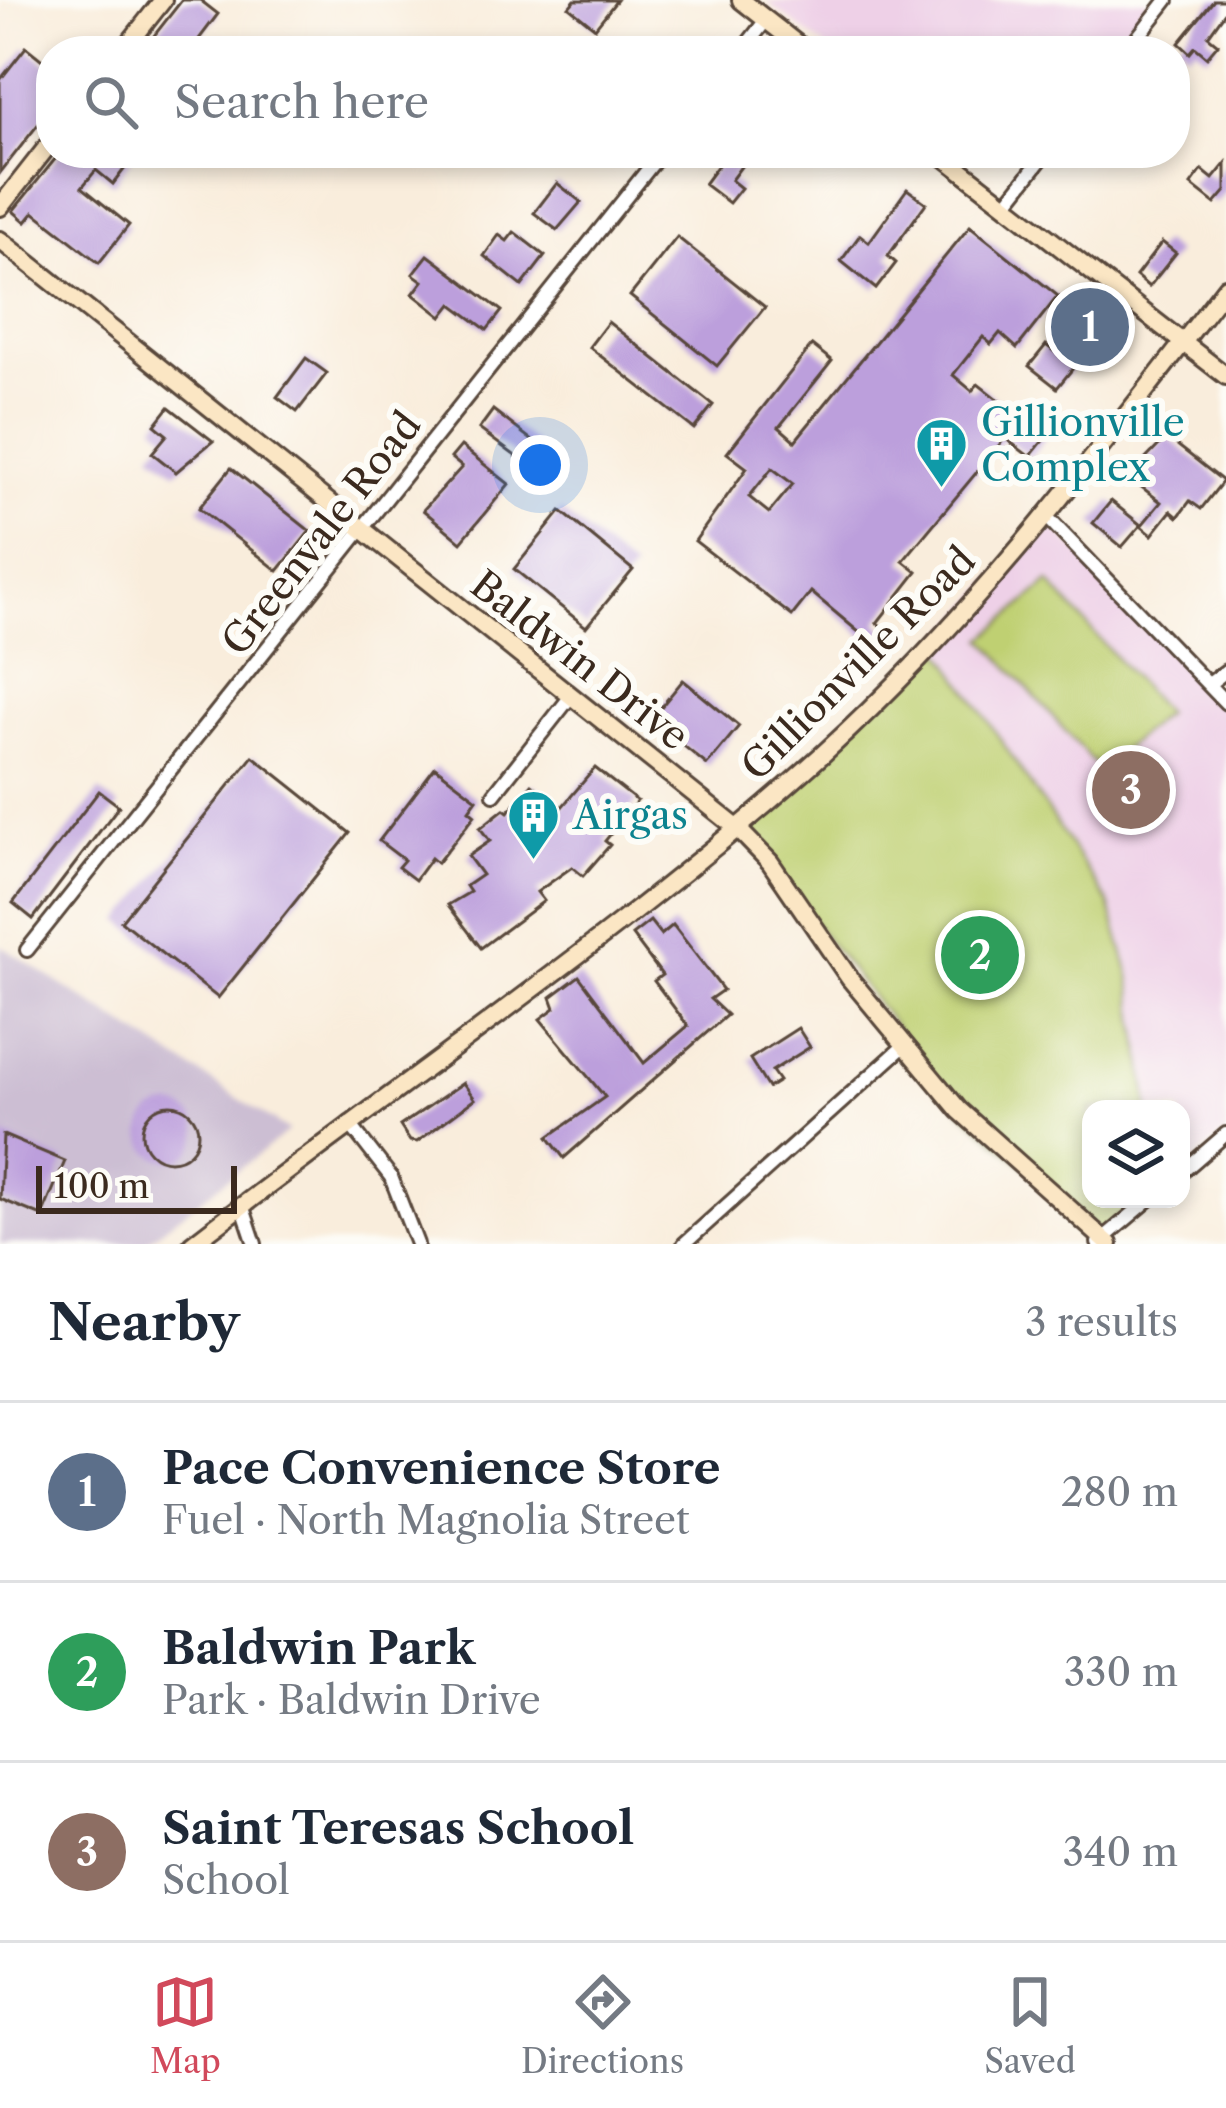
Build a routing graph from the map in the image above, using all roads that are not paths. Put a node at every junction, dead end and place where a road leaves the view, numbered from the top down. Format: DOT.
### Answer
graph roads {
  1 [pos="163,0"];
  2 [pos="1168,0"];
  3 [pos="747,2"];
  4 [pos="766,20"];
  5 [pos="134,36"];
  6 [pos="754,36"];
  7 [pos="787,36"];
  8 [pos="1139,36"];
  9 [pos="36,161"];
  10 [pos="649,168"];
  11 [pos="959,168"];
  12 [pos="1034,168"];
  13 [pos="1006,204"];
  14 [pos="0,207"];
  15 [pos="0,240"];
  16 [pos="1226,287"];
  17 [pos="1181,342"];
  18 [pos="1226,376"];
  19 [pos="1045,515"];
  20 [pos="362,529"];
  21 [pos="1226,671"];
  22 [pos="1209,684"];
  23 [pos="571,696"];
  24 [pos="1226,704"];
  25 [pos="494,794"];
  26 [pos="737,828"];
  27 [pos="27,950"];
  28 [pos="905,1045"];
  29 [pos="350,1123"];
  30 [pos="1226,1134"];
  31 [pos="1190,1165"];
  32 [pos="242,1205"];
  33 [pos="1140,1208"];
  34 [pos="1103,1242"];
  35 [pos="192,1244"];
  36 [pos="256,1244"];
  37 [pos="417,1244"];
  38 [pos="684,1244"];
  1 -- 5 [label="street"];
  2 -- 8 [label="street"];
  3 -- 4 [label="street"];
  4 -- 6 [label="street"];
  4 -- 7 [label="street"];
  9 -- 14 [label="street"];
  10 -- 20 [label="street, Greenvale Road"];
  11 -- 13 [label="street"];
  12 -- 13 [label="street"];
  13 -- 17 [label="street"];
  15 -- 20 [label="street, Baldwin Drive"];
  16 -- 17 [label="street, Gillionville Road"];
  17 -- 18 [label="street"];
  17 -- 19 [label="street, Gillionville Road"];
  19 -- 22 [label="street"];
  19 -- 26 [label="street, Gillionville Road"];
  20 -- 23 [label="street, Baldwin Drive"];
  20 -- 27 [label="street, Greenvale Road"];
  21 -- 22 [label="street"];
  22 -- 24 [label="street"];
  23 -- 25 [label="street"];
  23 -- 26 [label="street, Baldwin Drive"];
  26 -- 28 [label="street, Baldwin Drive"];
  26 -- 29 [label="street, Gillionville Road"];
  28 -- 34 [label="street, Baldwin Drive"];
  28 -- 38 [label="street"];
  29 -- 32 [label="street, Gillionville Road"];
  29 -- 37 [label="street"];
  30 -- 31 [label="street"];
  32 -- 35 [label="street, Gillionville Road"];
  32 -- 36 [label="street"];
  33 -- 34 [label="street"];
}
